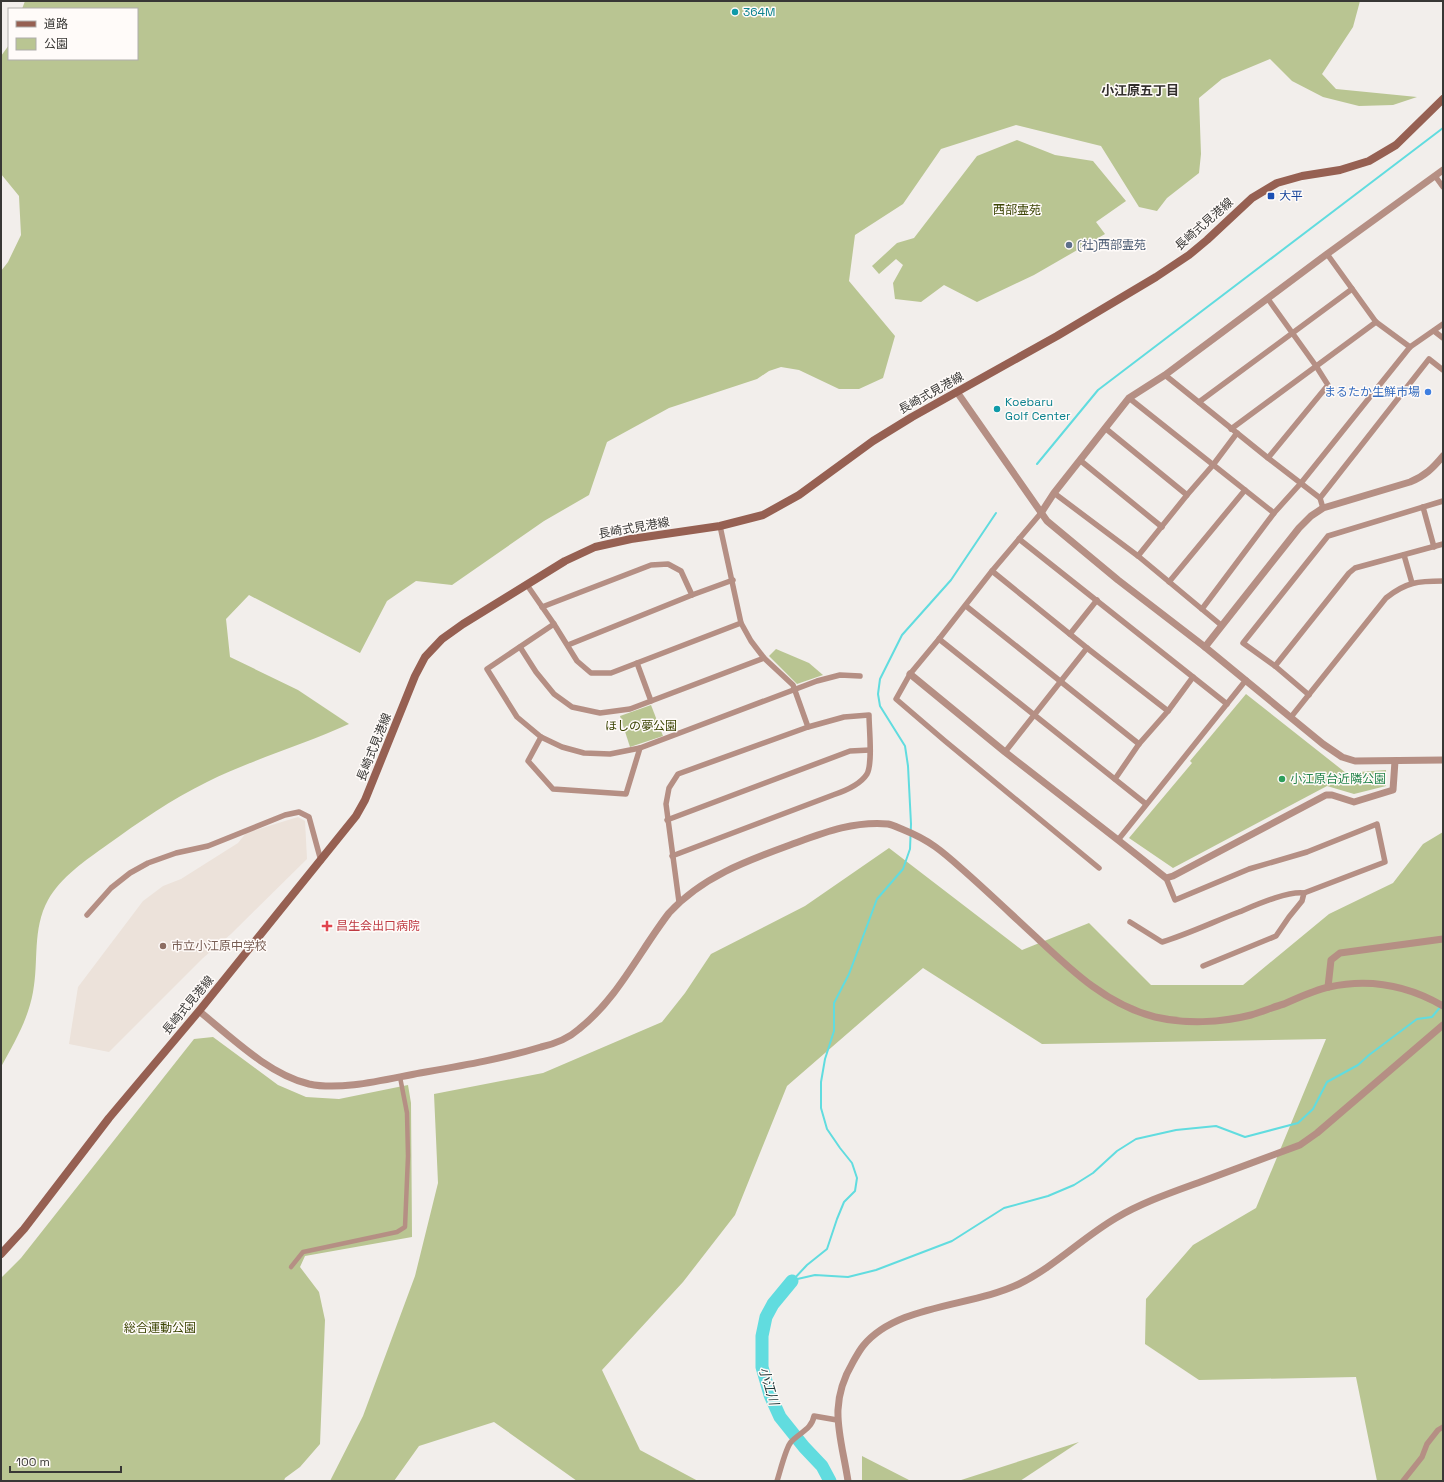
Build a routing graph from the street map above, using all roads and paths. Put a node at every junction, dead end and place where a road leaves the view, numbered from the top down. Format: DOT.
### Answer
graph roads {
  1 [pos="1443,99"];
  2 [pos="1443,170"];
  3 [pos="1435,176"];
  4 [pos="1443,187"];
  5 [pos="1327,254"];
  6 [pos="1352,290"];
  7 [pos="1268,299"];
  8 [pos="1376,322"];
  9 [pos="1443,324"];
  10 [pos="1434,331"];
  11 [pos="1292,334"];
  12 [pos="1443,338"];
  13 [pos="1410,347"];
  14 [pos="1316,366"];
  15 [pos="1443,370"];
  16 [pos="1166,375"];
  17 [pos="958,392"];
  18 [pos="1129,398"];
  19 [pos="1199,402"];
  20 [pos="1105,428"];
  21 [pos="1231,429"];
  22 [pos="1237,433"];
  23 [pos="1443,456"];
  24 [pos="1268,458"];
  25 [pos="1081,461"];
  26 [pos="1213,465"];
  27 [pos="1301,483"];
  28 [pos="1246,490"];
  29 [pos="1054,493"];
  30 [pos="1187,495"];
  31 [pos="1320,498"];
  32 [pos="1443,501"];
  33 [pos="1423,507"];
  34 [pos="1323,508"];
  35 [pos="1041,513"];
  36 [pos="1274,513"];
  37 [pos="720,526"];
  38 [pos="1162,527"];
  39 [pos="1019,539"];
  40 [pos="1443,544"];
  41 [pos="1434,547"];
  42 [pos="1404,555"];
  43 [pos="1138,556"];
  44 [pos="992,571"];
  45 [pos="733,580"];
  46 [pos="1443,581"];
  47 [pos="1169,582"];
  48 [pos="1412,583"];
  49 [pos="527,585"];
  50 [pos="692,595"];
  51 [pos="1097,600"];
  52 [pos="966,606"];
  53 [pos="542,607"];
  54 [pos="1202,609"];
  55 [pos="742,622"];
  56 [pos="554,624"];
  57 [pos="1221,625"];
  58 [pos="1070,634"];
  59 [pos="940,639"];
  60 [pos="568,645"];
  61 [pos="520,647"];
  62 [pos="1205,647"];
  63 [pos="1087,648"];
  64 [pos="764,658"];
  65 [pos="637,663"];
  66 [pos="1275,666"];
  67 [pos="910,674"];
  68 [pos="860,676"];
  69 [pos="1193,677"];
  70 [pos="1061,680"];
  71 [pos="1246,680"];
  72 [pos="794,689"];
  73 [pos="1309,695"];
  74 [pos="651,701"];
  75 [pos="1227,704"];
  76 [pos="1168,711"];
  77 [pos="1034,714"];
  78 [pos="1291,718"];
  79 [pos="808,727"];
  80 [pos="541,737"];
  81 [pos="1139,744"];
  82 [pos="640,748"];
  83 [pos="870,750"];
  84 [pos="1005,752"];
  85 [pos="1443,760"];
  86 [pos="1395,761"];
  87 [pos="1115,779"];
  88 [pos="1146,804"];
  89 [pos="667,820"];
  90 [pos="1118,840"];
  91 [pos="672,856"];
  92 [pos="321,861"];
  93 [pos="1099,868"];
  94 [pos="1166,878"];
  95 [pos="1304,894"];
  96 [pos="679,902"];
  97 [pos="87,915"];
  98 [pos="1130,922"];
  99 [pos="1443,938"];
  100 [pos="1203,966"];
  101 [pos="1328,987"];
  102 [pos="1443,1006"];
  103 [pos="199,1011"];
  104 [pos="1443,1025"];
  105 [pos="400,1077"];
  106 [pos="1,1254"];
  107 [pos="291,1267"];
  108 [pos="837,1420"];
  109 [pos="1443,1427"];
  110 [pos="777,1481"];
  111 [pos="848,1481"];
  112 [pos="1403,1481"];
  1 -- 17 [label="main road, 長崎式見港線"];
  2 -- 3 [label="street"];
  3 -- 4 [label="street"];
  3 -- 5 [label="street"];
  5 -- 6 [label="street"];
  5 -- 7 [label="street"];
  6 -- 8 [label="street"];
  6 -- 11 [label="street"];
  7 -- 11 [label="street"];
  7 -- 16 [label="street"];
  8 -- 13 [label="street"];
  8 -- 14 [label="street"];
  9 -- 10 [label="street"];
  10 -- 12 [label="street"];
  10 -- 13 [label="street"];
  11 -- 14 [label="street"];
  11 -- 19 [label="street"];
  13 -- 27 [label="street"];
  14 -- 21 [label="street"];
  14 -- 24 [label="street"];
  15 -- 31 [label="street"];
  16 -- 18 [label="street"];
  16 -- 19 [label="street"];
  17 -- 35 [label="street"];
  17 -- 37 [label="main road, 長崎式見港線"];
  18 -- 20 [label="street"];
  18 -- 26 [label="street"];
  19 -- 21 [label="street"];
  20 -- 25 [label="street"];
  20 -- 30 [label="street"];
  21 -- 22 [label="street"];
  22 -- 24 [label="street"];
  22 -- 26 [label="street"];
  23 -- 34 [label="street"];
  24 -- 27 [label="street"];
  25 -- 29 [label="street"];
  25 -- 38 [label="street"];
  26 -- 28 [label="street"];
  26 -- 30 [label="street"];
  27 -- 31 [label="street"];
  27 -- 36 [label="street"];
  28 -- 36 [label="street"];
  28 -- 47 [label="street"];
  29 -- 35 [label="street"];
  29 -- 43 [label="street"];
  30 -- 38 [label="street"];
  31 -- 34 [label="street"];
  32 -- 33 [label="street"];
  33 -- 41 [label="street"];
  33 -- 66 [label="street"];
  34 -- 57 [label="street"];
  35 -- 39 [label="street"];
  35 -- 62 [label="street"];
  36 -- 54 [label="street"];
  37 -- 45 [label="street"];
  37 -- 49 [label="main road, 長崎式見港線"];
  38 -- 43 [label="street"];
  39 -- 44 [label="street"];
  39 -- 51 [label="street"];
  40 -- 41 [label="street"];
  41 -- 42 [label="street"];
  42 -- 48 [label="street"];
  42 -- 66 [label="street"];
  43 -- 47 [label="street"];
  44 -- 52 [label="street"];
  44 -- 58 [label="street"];
  45 -- 50 [label="street"];
  45 -- 55 [label="street"];
  46 -- 48 [label="street"];
  47 -- 54 [label="street"];
  48 -- 73 [label="street"];
  49 -- 53 [label="street"];
  49 -- 92 [label="main road, 長崎式見港線"];
  50 -- 53 [label="street"];
  50 -- 60 [label="street"];
  51 -- 58 [label="street"];
  51 -- 69 [label="street"];
  52 -- 59 [label="street"];
  52 -- 70 [label="street"];
  53 -- 56 [label="street"];
  54 -- 57 [label="street"];
  55 -- 64 [label="street"];
  55 -- 65 [label="street"];
  56 -- 60 [label="street"];
  56 -- 61 [label="street"];
  57 -- 62 [label="street"];
  58 -- 63 [label="street"];
  59 -- 67 [label="street"];
  59 -- 77 [label="street"];
  60 -- 65 [label="street"];
  61 -- 74 [label="street"];
  61 -- 80 [label="street"];
  62 -- 71 [label="street"];
  63 -- 70 [label="street"];
  63 -- 76 [label="street"];
  64 -- 72 [label="street"];
  64 -- 74 [label="street"];
  65 -- 74 [label="street"];
  66 -- 73 [label="street"];
  67 -- 84 [label="street"];
  67 -- 93 [label="street"];
  68 -- 72 [label="street"];
  69 -- 75 [label="street"];
  69 -- 76 [label="street"];
  70 -- 77 [label="street"];
  70 -- 81 [label="street"];
  71 -- 75 [label="street"];
  71 -- 78 [label="street"];
  72 -- 79 [label="street"];
  72 -- 82 [label="street"];
  73 -- 78 [label="street"];
  75 -- 88 [label="street"];
  76 -- 81 [label="street"];
  77 -- 84 [label="street"];
  77 -- 87 [label="street"];
  78 -- 86 [label="street"];
  79 -- 83 [label="street"];
  79 -- 89 [label="street"];
  80 -- 82 [label="street"];
  80 -- 82 [label="street"];
  81 -- 87 [label="street"];
  83 -- 89 [label="street"];
  83 -- 91 [label="street"];
  84 -- 90 [label="street"];
  85 -- 86 [label="street"];
  86 -- 94 [label="street"];
  87 -- 88 [label="street"];
  88 -- 90 [label="street"];
  89 -- 91 [label="street"];
  90 -- 94 [label="street"];
  91 -- 96 [label="street"];
  92 -- 97 [label="street"];
  92 -- 103 [label="main road, 長崎式見港線"];
  94 -- 95 [label="street"];
  95 -- 98 [label="street"];
  95 -- 100 [label="street"];
  96 -- 101 [label="street"];
  96 -- 105 [label="street"];
  99 -- 101 [label="street"];
  101 -- 102 [label="street"];
  103 -- 105 [label="street"];
  103 -- 106 [label="main road, 長崎式見港線"];
  104 -- 108 [label="street"];
  105 -- 107 [label="street"];
  108 -- 110 [label="street"];
  108 -- 111 [label="street"];
  109 -- 112 [label="street"];
}
